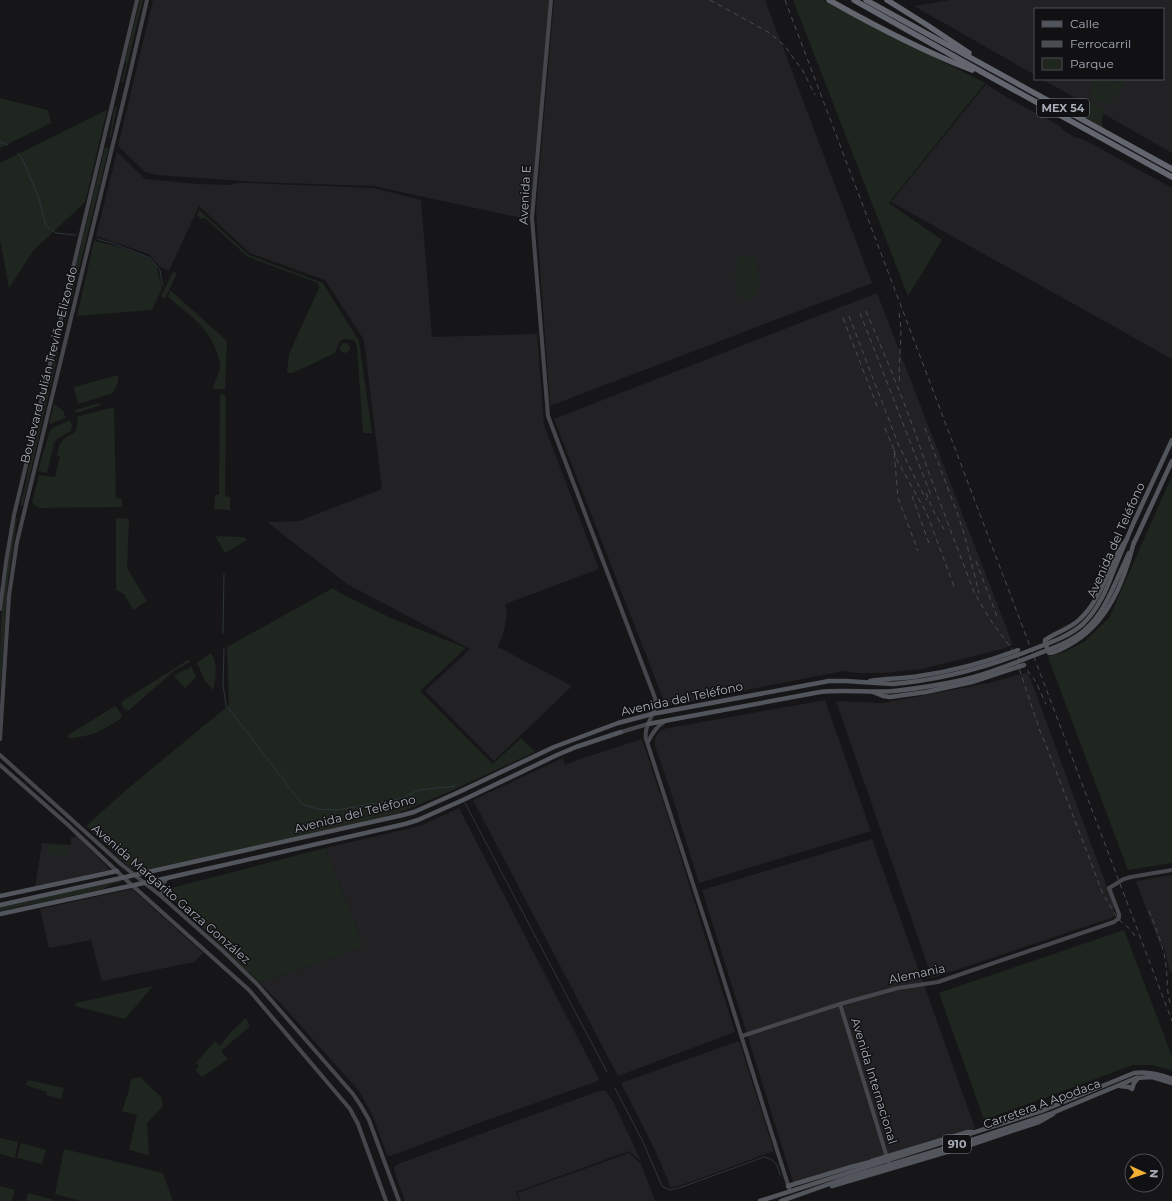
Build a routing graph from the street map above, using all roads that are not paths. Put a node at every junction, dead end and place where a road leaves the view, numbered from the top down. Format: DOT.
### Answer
graph roads {
  1 [pos="137,0"];
  2 [pos="147,0"];
  3 [pos="551,0"];
  4 [pos="829,0"];
  5 [pos="854,0"];
  6 [pos="866,0"];
  7 [pos="887,0"];
  8 [pos="992,70"];
  9 [pos="989,76"];
  10 [pos="1170,168"];
  11 [pos="1159,170"];
  12 [pos="1172,177"];
  13 [pos="1172,181"];
  14 [pos="1172,440"];
  15 [pos="1172,461"];
  16 [pos="1127,539"];
  17 [pos="1134,542"];
  18 [pos="0,609"];
  19 [pos="1018,650"];
  20 [pos="996,658"];
  21 [pos="1024,665"];
  22 [pos="1001,672"];
  23 [pos="863,682"];
  24 [pos="871,691"];
  25 [pos="652,714"];
  26 [pos="666,720"];
  27 [pos="648,724"];
  28 [pos="621,732"];
  29 [pos="0,739"];
  30 [pos="648,742"];
  31 [pos="0,755"];
  32 [pos="0,765"];
  33 [pos="458,792"];
  34 [pos="463,800"];
  35 [pos="1172,870"];
  36 [pos="117,871"];
  37 [pos="134,875"];
  38 [pos="124,878"];
  39 [pos="167,878"];
  40 [pos="144,883"];
  41 [pos="133,885"];
  42 [pos="0,896"];
  43 [pos="161,896"];
  44 [pos="0,904"];
  45 [pos="2,914"];
  46 [pos="840,1004"];
  47 [pos="742,1036"];
  48 [pos="1144,1072"];
  49 [pos="1138,1078"];
  50 [pos="1172,1079"];
  51 [pos="1130,1081"];
  52 [pos="1172,1083"];
  53 [pos="1104,1085"];
  54 [pos="1115,1088"];
  55 [pos="1061,1109"];
  56 [pos="888,1160"];
  57 [pos="875,1164"];
  58 [pos="818,1188"];
  59 [pos="789,1189"];
  60 [pos="386,1201"];
  61 [pos="399,1201"];
  62 [pos="760,1201"];
  63 [pos="781,1201"];
  1 -- 18 [label="main road, Boulevard Julián Treviño Elizondo"];
  2 -- 29 [label="main road, Boulevard Julián Treviño Elizondo"];
  3 -- 25 [label="main road, Avenida E"];
  4 -- 9 [label="highway"];
  5 -- 9 [label="highway, MEX 54"];
  6 -- 8 [label="highway, MEX 54"];
  7 -- 8 [label="highway"];
  8 -- 10 [label="highway, MEX 54"];
  9 -- 11 [label="highway, MEX 54"];
  11 -- 12 [label="highway, MEX 54"];
  11 -- 13 [label="highway"];
  14 -- 16 [label="main road, Avenida del Teléfono"];
  15 -- 17 [label="main road, Avenida del Teléfono"];
  16 -- 17 [label="main road"];
  16 -- 23 [label="main road, Avenida del Teléfono, bridge"];
  17 -- 24 [label="main road, Avenida del Teléfono, bridge"];
  19 -- 20 [label="main road"];
  20 -- 22 [label="main road"];
  20 -- 23 [label="main road"];
  21 -- 22 [label="main road"];
  22 -- 24 [label="main road"];
  23 -- 25 [label="main road, Avenida del Teléfono"];
  24 -- 26 [label="main road, Avenida del Teléfono"];
  25 -- 27 [label="main road, Avenida E"];
  25 -- 33 [label="main road, Avenida del Teléfono"];
  26 -- 27 [label="main road, Avenida del Teléfono"];
  26 -- 30 [label="main road"];
  27 -- 28 [label="main road, Avenida del Teléfono"];
  27 -- 30 [label="main road"];
  28 -- 34 [label="main road, Avenida del Teléfono"];
  30 -- 47 [label="main road"];
  31 -- 37 [label="main road, Avenida Margarito Garza González"];
  32 -- 36 [label="main road, Avenida Margarito Garza González"];
  33 -- 34 [label="main road"];
  33 -- 37 [label="main road, Avenida del Teléfono"];
  34 -- 39 [label="main road, Avenida del Teléfono"];
  35 -- 46 [label="main road, Alemania"];
  36 -- 38 [label="main road, Avenida Margarito Garza González"];
  36 -- 42 [label="main road"];
  37 -- 38 [label="main road, Avenida del Teléfono"];
  37 -- 40 [label="main road, Avenida Margarito Garza González"];
  38 -- 41 [label="main road, Avenida Margarito Garza González"];
  38 -- 44 [label="main road, Avenida del Teléfono"];
  39 -- 40 [label="main road, Avenida del Teléfono"];
  39 -- 43 [label="main road"];
  40 -- 41 [label="main road, Avenida del Teléfono"];
  40 -- 43 [label="main road, Avenida Margarito Garza González"];
  41 -- 45 [label="main road, Avenida del Teléfono"];
  41 -- 60 [label="main road, Avenida Margarito Garza González"];
  43 -- 61 [label="main road, Avenida Margarito Garza González"];
  46 -- 47 [label="main road, Alemania"];
  46 -- 56 [label="main road, Avenida Internacional"];
  47 -- 59 [label="main road"];
  48 -- 50 [label="main road, 910"];
  48 -- 51 [label="main road"];
  48 -- 53 [label="main road, 910"];
  49 -- 51 [label="main road, Carretera A Apodaca / 910"];
  49 -- 52 [label="main road, Carretera A Apodaca / 910"];
  49 -- 54 [label="main road"];
  51 -- 53 [label="main road"];
  51 -- 54 [label="main road, Carretera A Apodaca / 910"];
  53 -- 56 [label="main road, Carretera A Apodaca / 910"];
  54 -- 55 [label="main road, Carretera A Apodaca / 910"];
  55 -- 56 [label="main road, Carretera A Apodaca / 910"];
  55 -- 58 [label="main road"];
  56 -- 57 [label="main road, Carretera A Apodaca / 910"];
  57 -- 58 [label="main road, Carretera A Apodaca / 910"];
  57 -- 59 [label="main road, Carretera A Apodaca / 910"];
  58 -- 63 [label="main road, Carretera A Apodaca / 910"];
  59 -- 62 [label="main road, Carretera A Apodaca / 910"];
}
